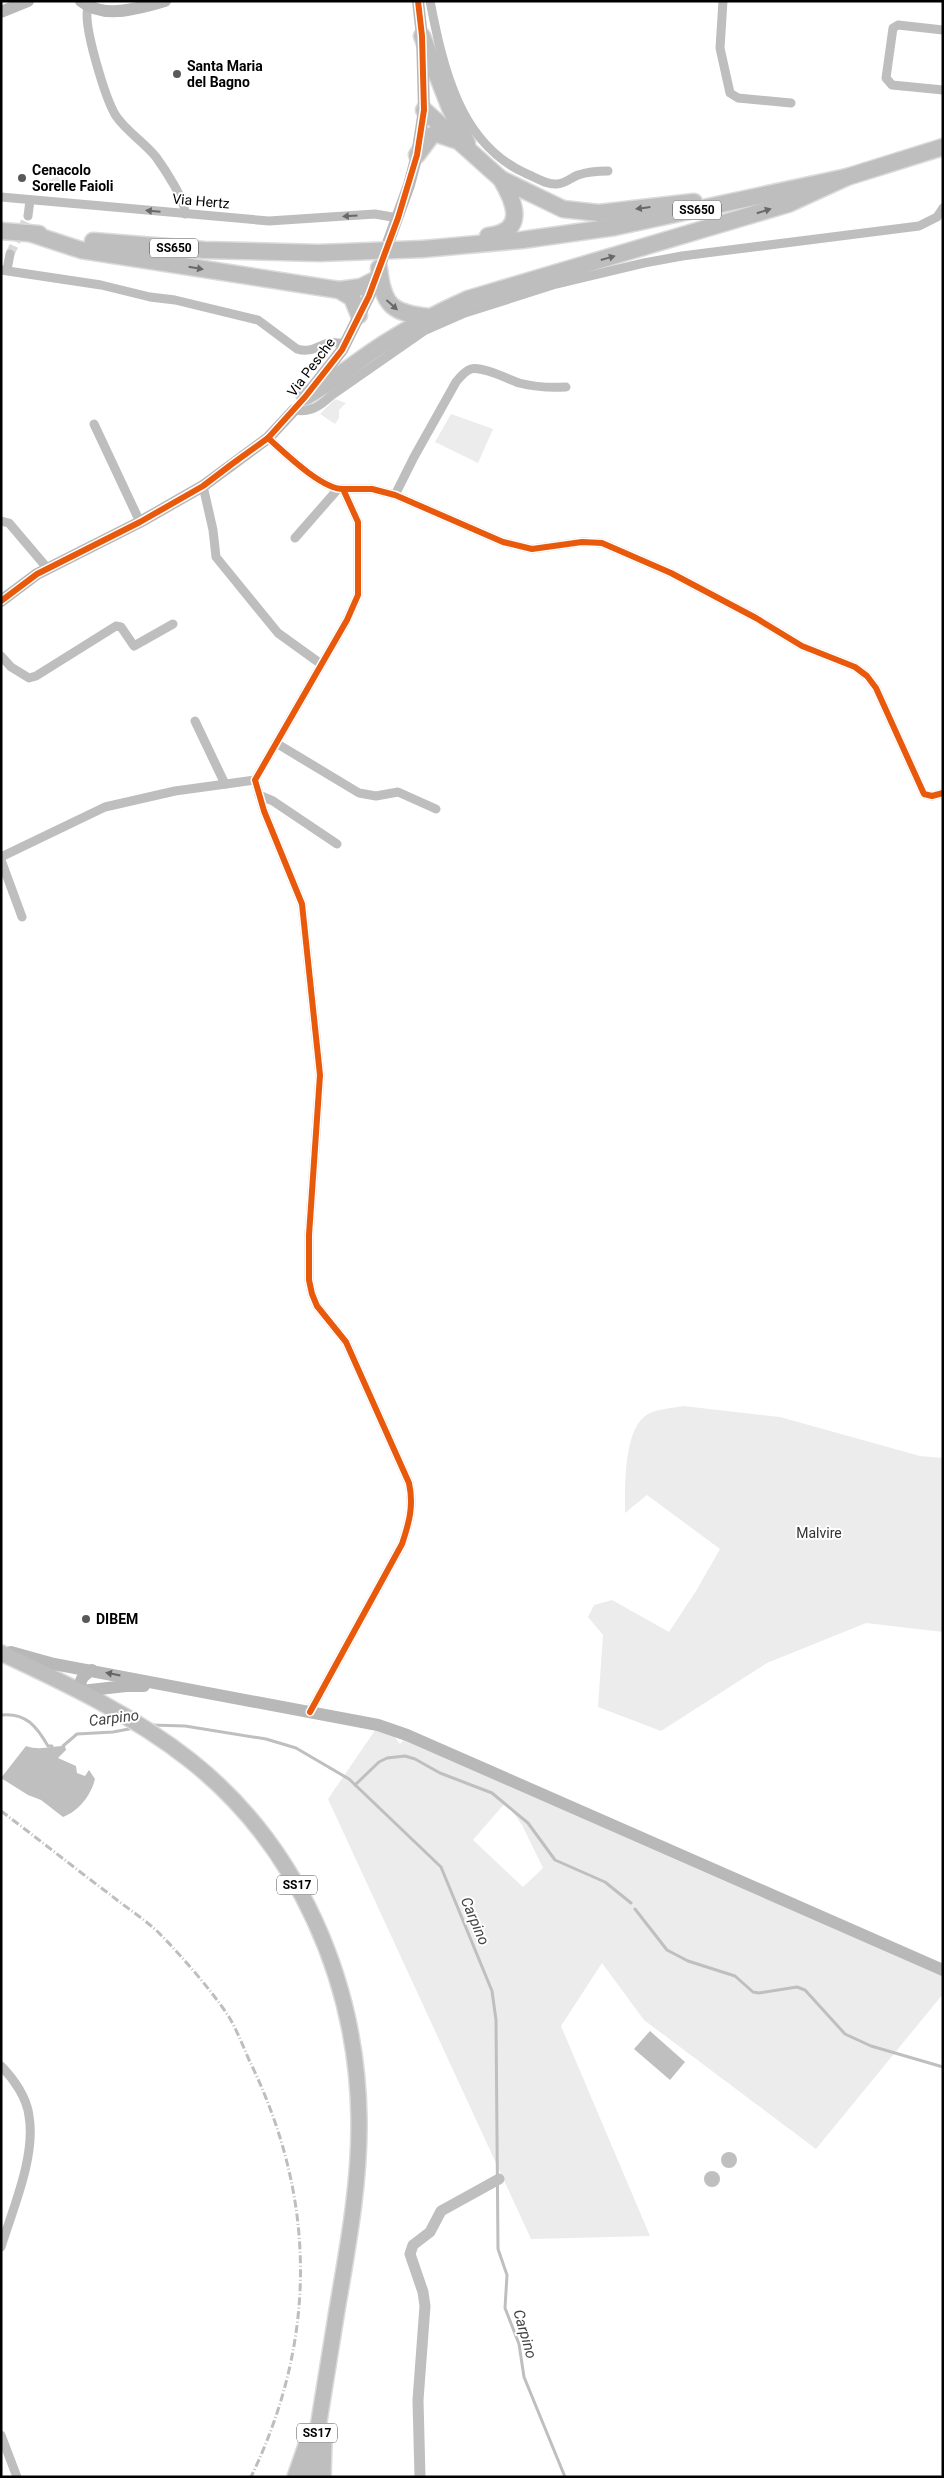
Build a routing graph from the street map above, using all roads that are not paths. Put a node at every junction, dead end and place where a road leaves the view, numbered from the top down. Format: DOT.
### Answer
graph roads {
  1 [pos="28,1"];
  2 [pos="165,1"];
  3 [pos="418,1"];
  4 [pos="430,1"];
  5 [pos="723,1"];
  6 [pos="84,4"];
  7 [pos="1,12"];
  8 [pos="943,30"];
  9 [pos="422,36"];
  10 [pos="943,90"];
  11 [pos="791,103"];
  12 [pos="424,110"];
  13 [pos="458,125"];
  14 [pos="943,147"];
  15 [pos="470,149"];
  16 [pos="417,155"];
  17 [pos="608,171"];
  18 [pos="847,177"];
  19 [pos="501,179"];
  20 [pos="778,192"];
  21 [pos="1,197"];
  22 [pos="30,200"];
  23 [pos="943,208"];
  24 [pos="185,214"];
  25 [pos="28,216"];
  26 [pos="398,218"];
  27 [pos="1,230"];
  28 [pos="29,233"];
  29 [pos="423,249"];
  30 [pos="10,254"];
  31 [pos="4,270"];
  32 [pos="377,274"];
  33 [pos="339,290"];
  34 [pos="359,315"];
  35 [pos="429,317"];
  36 [pos="345,344"];
  37 [pos="566,387"];
  38 [pos="306,397"];
  39 [pos="294,410"];
  40 [pos="94,424"];
  41 [pos="268,438"];
  42 [pos="203,486"];
  43 [pos="341,489"];
  44 [pos="395,496"];
  45 [pos="1,522"];
  46 [pos="140,522"];
  47 [pos="295,538"];
  48 [pos="48,569"];
  49 [pos="1,601"];
  50 [pos="173,624"];
  51 [pos="1,656"];
  52 [pos="321,664"];
  53 [pos="195,721"];
  54 [pos="276,743"];
  55 [pos="255,780"];
  56 [pos="225,784"];
  57 [pos="943,793"];
  58 [pos="260,795"];
  59 [pos="436,809"];
  60 [pos="337,844"];
  61 [pos="1,859"];
  62 [pos="22,917"];
  63 [pos="1,1648"];
  64 [pos="1,1653"];
  65 [pos="92,1670"];
  66 [pos="126,1686"];
  67 [pos="169,1687"];
  68 [pos="81,1691"];
  69 [pos="120,1711"];
  70 [pos="310,1712"];
  71 [pos="943,1970"];
  72 [pos="1,2066"];
  73 [pos="1,2247"];
  74 [pos="325,2390"];
  75 [pos="1,2435"];
  76 [pos="17,2477"];
  77 [pos="295,2477"];
  78 [pos="310,2477"];
  79 [pos="323,2477"];
  1 -- 7 [label="main road"];
  2 -- 6 [label="main road"];
  3 -- 9 [label="main road, Via Pesche"];
  4 -- 17 [label="street"];
  5 -- 11 [label="street"];
  6 -- 24 [label="street"];
  8 -- 10 [label="street"];
  9 -- 12 [label="main road, Via Pesche"];
  9 -- 13 [label="highway"];
  12 -- 13 [label="highway"];
  12 -- 15 [label="highway"];
  12 -- 16 [label="main road, Via Pesche"];
  13 -- 15 [label="highway"];
  14 -- 18 [label="highway, SS650"];
  15 -- 16 [label="highway"];
  15 -- 19 [label="highway"];
  16 -- 26 [label="main road, Via Pesche"];
  18 -- 20 [label="highway, SS650"];
  35 -- 18 [label="highway, one-way"];
  20 -- 19 [label="highway, one-way"];
  19 -- 29 [label="highway"];
  20 -- 29 [label="highway, SS650"];
  21 -- 22 [label="street, Via Hertz"];
  24 -- 22 [label="street, Via Hertz, one-way"];
  22 -- 25 [label="street"];
  23 -- 39 [label="street"];
  26 -- 24 [label="street, Via Hertz, one-way"];
  26 -- 32 [label="main road, Via Pesche"];
  27 -- 28 [label="highway, SS650"];
  28 -- 29 [label="highway, SS650, bridge"];
  28 -- 33 [label="highway, one-way"];
  30 -- 31 [label="street"];
  31 -- 36 [label="street"];
  32 -- 33 [label="highway"];
  32 -- 34 [label="main road, Via Pesche"];
  32 -- 35 [label="highway, one-way"];
  33 -- 34 [label="highway"];
  34 -- 36 [label="main road, Via Pesche"];
  35 -- 38 [label="highway"];
  36 -- 38 [label="main road, Via Pesche"];
  37 -- 44 [label="street"];
  38 -- 39 [label="street, Via Pesche"];
  39 -- 41 [label="main road, Via Pesche"];
  40 -- 46 [label="street"];
  41 -- 42 [label="main road, Via Pesche"];
  41 -- 43 [label="street"];
  42 -- 46 [label="main road, Via Pesche"];
  42 -- 52 [label="street"];
  43 -- 44 [label="street"];
  43 -- 47 [label="street"];
  43 -- 52 [label="street"];
  44 -- 57 [label="street"];
  45 -- 48 [label="street"];
  46 -- 48 [label="main road, Via Pesche"];
  48 -- 49 [label="main road, Via Pesche"];
  50 -- 51 [label="street"];
  52 -- 54 [label="street"];
  53 -- 56 [label="street"];
  54 -- 55 [label="street"];
  54 -- 59 [label="street"];
  55 -- 56 [label="street"];
  55 -- 58 [label="street"];
  56 -- 61 [label="street"];
  58 -- 60 [label="street"];
  58 -- 70 [label="street"];
  61 -- 62 [label="street"];
  63 -- 65 [label="main road"];
  64 -- 68 [label="main road, SS17"];
  67 -- 65 [label="main road, one-way"];
  65 -- 68 [label="main road"];
  66 -- 67 [label="main road"];
  66 -- 68 [label="main road"];
  66 -- 69 [label="main road"];
  67 -- 70 [label="main road"];
  68 -- 69 [label="main road, SS17"];
  69 -- 74 [label="main road, SS17"];
  70 -- 71 [label="main road"];
  72 -- 73 [label="street"];
  74 -- 77 [label="main road"];
  74 -- 78 [label="main road, SS17"];
  74 -- 79 [label="main road"];
  75 -- 76 [label="street"];
}
